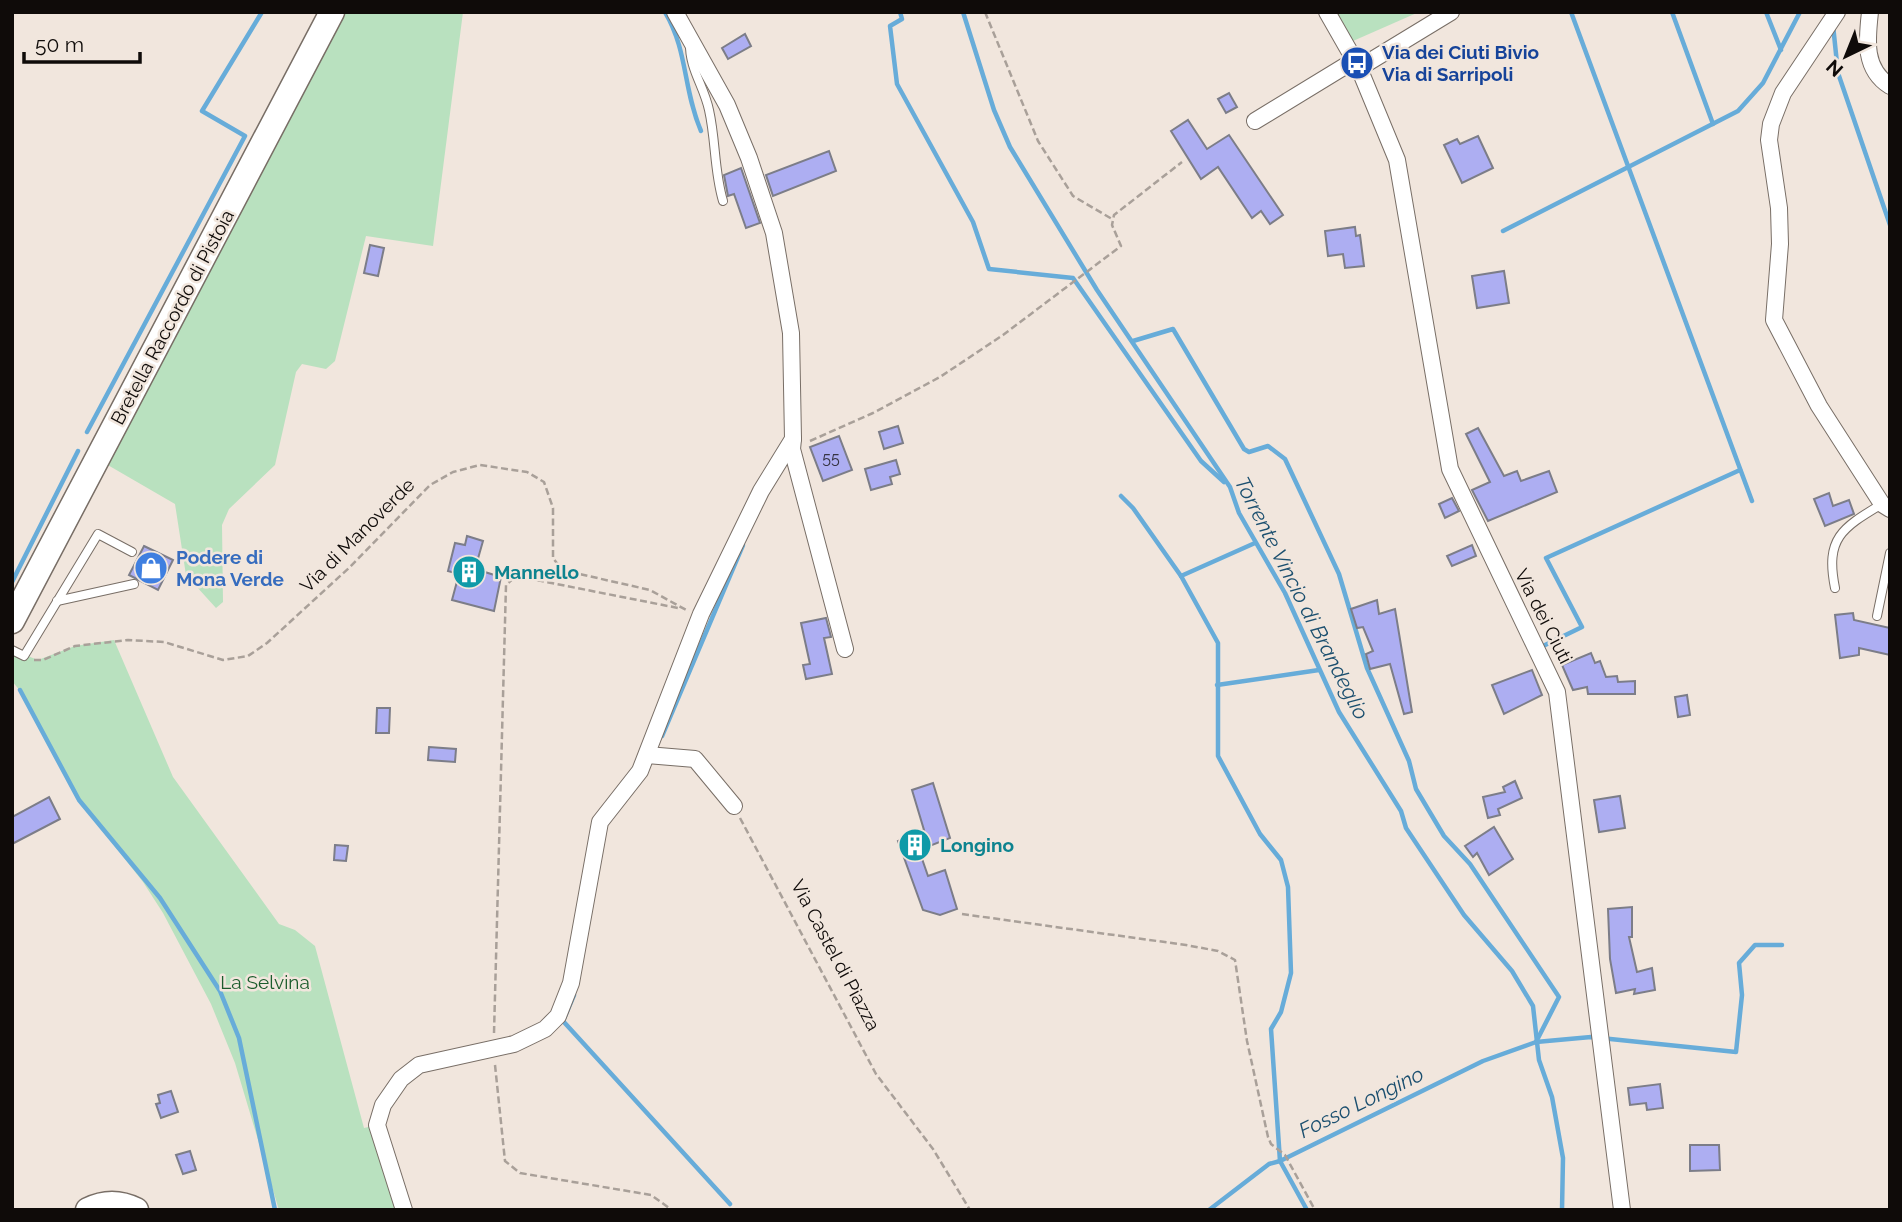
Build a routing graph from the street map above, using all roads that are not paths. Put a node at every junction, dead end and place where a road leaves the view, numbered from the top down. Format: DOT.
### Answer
graph roads {
  1 [pos="332,12"];
  2 [pos="674,12"];
  3 [pos="1327,12"];
  4 [pos="1451,12"];
  5 [pos="1837,12"];
  6 [pos="1870,12"];
  7 [pos="690,40"];
  8 [pos="1357,64"];
  9 [pos="1890,86"];
  10 [pos="1255,121"];
  11 [pos="723,201"];
  12 [pos="793,439"];
  13 [pos="1886,507"];
  14 [pos="132,552"];
  15 [pos="1890,553"];
  16 [pos="134,584"];
  17 [pos="1835,588"];
  18 [pos="57,601"];
  19 [pos="1877,616"];
  20 [pos="12,621"];
  21 [pos="845,649"];
  22 [pos="12,650"];
  23 [pos="647,755"];
  24 [pos="734,806"];
  25 [pos="88,1210"];
  26 [pos="136,1210"];
  27 [pos="404,1210"];
  28 [pos="1622,1210"];
  1 -- 20 [label="main road, Bretella Raccordo di Pistoia"];
  2 -- 7 [label="street"];
  3 -- 8 [label="street, Via dei Ciuti"];
  4 -- 8 [label="street"];
  5 -- 13 [label="street"];
  6 -- 9 [label="street"];
  7 -- 11 [label="lane"];
  7 -- 12 [label="street"];
  8 -- 10 [label="street"];
  8 -- 28 [label="street, Via dei Ciuti"];
  12 -- 21 [label="street"];
  12 -- 23 [label="street"];
  13 -- 17 [label="lane"];
  14 -- 18 [label="lane"];
  15 -- 19 [label="lane"];
  16 -- 18 [label="lane"];
  18 -- 22 [label="lane"];
  23 -- 24 [label="street"];
  23 -- 27 [label="street"];
  25 -- 26 [label="main road"];
}
